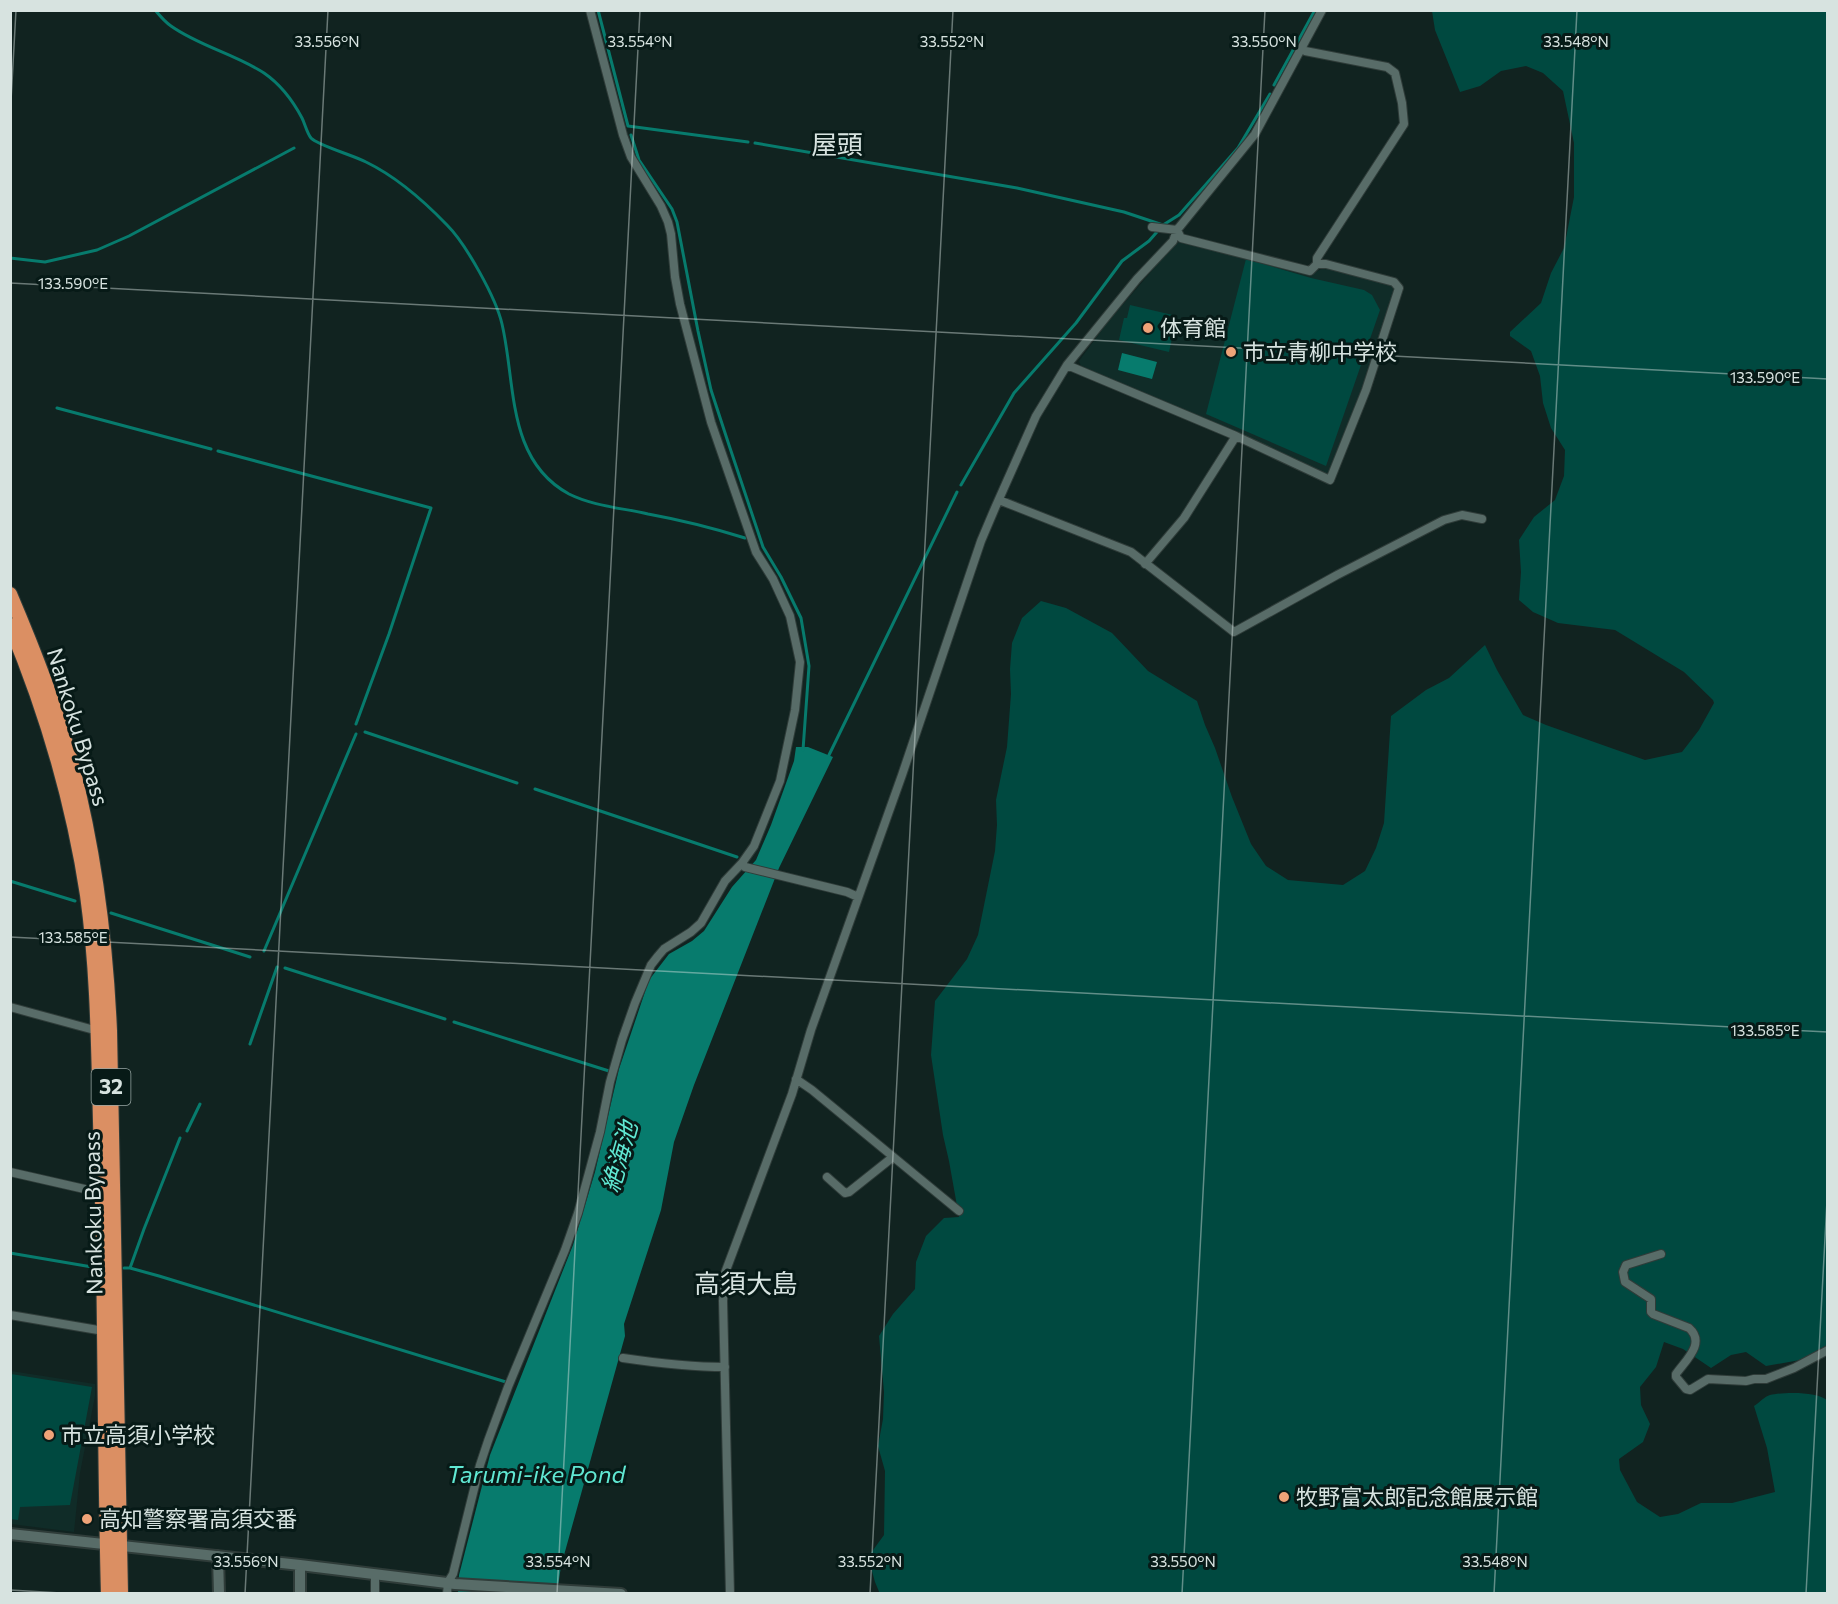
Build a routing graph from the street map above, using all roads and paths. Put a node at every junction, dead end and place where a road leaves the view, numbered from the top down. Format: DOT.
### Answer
graph roads {
  1 [pos="590,10"];
  2 [pos="1322,10"];
  3 [pos="1302,49"];
  4 [pos="1152,227"];
  5 [pos="1177,230"];
  6 [pos="1317,264"];
  7 [pos="1067,364"];
  8 [pos="1236,436"];
  9 [pos="999,500"];
  10 [pos="1482,519"];
  11 [pos="1145,564"];
  12 [pos="10,594"];
  13 [pos="10,625"];
  14 [pos="744,865"];
  15 [pos="858,897"];
  16 [pos="10,1007"];
  17 [pos="98,1031"];
  18 [pos="796,1079"];
  19 [pos="893,1157"];
  20 [pos="10,1172"];
  21 [pos="827,1178"];
  22 [pos="102,1193"];
  23 [pos="959,1211"];
  24 [pos="1661,1254"];
  25 [pos="10,1315"];
  26 [pos="104,1331"];
  27 [pos="1827,1350"];
  28 [pos="623,1358"];
  29 [pos="725,1367"];
  30 [pos="10,1534"];
  31 [pos="113,1545"];
  32 [pos="218,1556"];
  33 [pos="300,1565"];
  34 [pos="375,1574"];
  35 [pos="450,1587"];
  36 [pos="108,1593"];
  37 [pos="121,1593"];
  38 [pos="219,1593"];
  39 [pos="300,1593"];
  40 [pos="375,1593"];
  41 [pos="621,1593"];
  42 [pos="730,1593"];
  1 -- 14 [label="street"];
  2 -- 3 [label="street"];
  3 -- 5 [label="street"];
  3 -- 6 [label="street"];
  4 -- 5 [label="street"];
  5 -- 6 [label="street"];
  5 -- 7 [label="street"];
  6 -- 8 [label="street"];
  7 -- 8 [label="street"];
  7 -- 9 [label="street"];
  8 -- 11 [label="street"];
  9 -- 11 [label="street"];
  9 -- 15 [label="street"];
  10 -- 11 [label="street"];
  12 -- 31 [label="highway, Nankoku Bypass / 32"];
  13 -- 17 [label="highway, Nankoku Bypass / 32"];
  14 -- 15 [label="street"];
  14 -- 35 [label="street"];
  15 -- 18 [label="street"];
  16 -- 17 [label="street"];
  17 -- 22 [label="highway, Nankoku Bypass / 32"];
  18 -- 19 [label="street"];
  18 -- 29 [label="street"];
  19 -- 21 [label="street"];
  19 -- 23 [label="street"];
  20 -- 22 [label="street"];
  22 -- 26 [label="highway, Nankoku Bypass / 32"];
  24 -- 27 [label="street"];
  25 -- 26 [label="street"];
  26 -- 31 [label="highway, Nankoku Bypass / 32"];
  28 -- 29 [label="street"];
  29 -- 42 [label="street"];
  30 -- 31 [label="street"];
  31 -- 32 [label="street"];
  31 -- 36 [label="highway, Nankoku Bypass / 32"];
  31 -- 37 [label="highway, Nankoku Bypass / 32"];
  32 -- 33 [label="street"];
  32 -- 38 [label="street"];
  33 -- 34 [label="street"];
  33 -- 39 [label="street"];
  34 -- 35 [label="street"];
  34 -- 40 [label="street"];
  35 -- 41 [label="street"];
}
